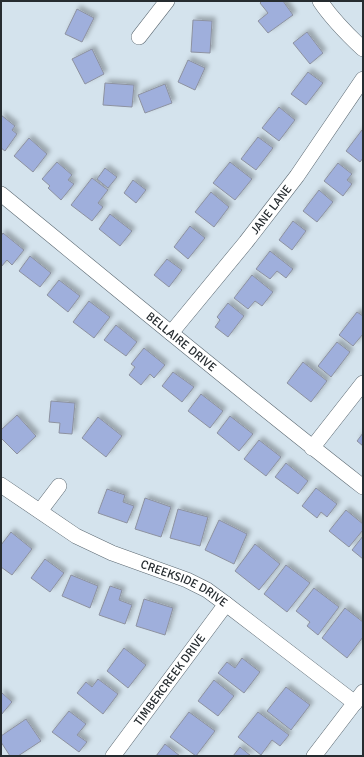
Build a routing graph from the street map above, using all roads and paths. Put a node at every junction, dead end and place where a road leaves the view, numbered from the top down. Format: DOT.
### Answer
graph roads {
  1 [pos="167,1"];
  2 [pos="320,1"];
  3 [pos="139,37"];
  4 [pos="363,49"];
  5 [pos="363,79"];
  6 [pos="1,194"];
  7 [pos="170,333"];
  8 [pos="363,383"];
  9 [pos="312,448"];
  10 [pos="1,484"];
  11 [pos="59,486"];
  12 [pos="363,487"];
  13 [pos="40,511"];
  14 [pos="226,604"];
  15 [pos="359,697"];
  16 [pos="113,756"];
  17 [pos="314,756"];
  1 -- 3 [label="street"];
  2 -- 4 [label="street"];
  5 -- 7 [label="street, JANE LANE"];
  6 -- 7 [label="street, BELLAIRE DRIVE"];
  7 -- 9 [label="street, BELLAIRE DRIVE"];
  8 -- 9 [label="street"];
  9 -- 12 [label="street, BELLAIRE DRIVE"];
  10 -- 13 [label="street, CREEKSIDE DRIVE"];
  11 -- 13 [label="street"];
  13 -- 14 [label="street, CREEKSIDE DRIVE"];
  14 -- 15 [label="street, CREEKSIDE DRIVE"];
  14 -- 16 [label="street, TIMBERCREEK DRIVE"];
  15 -- 17 [label="street"];
}
